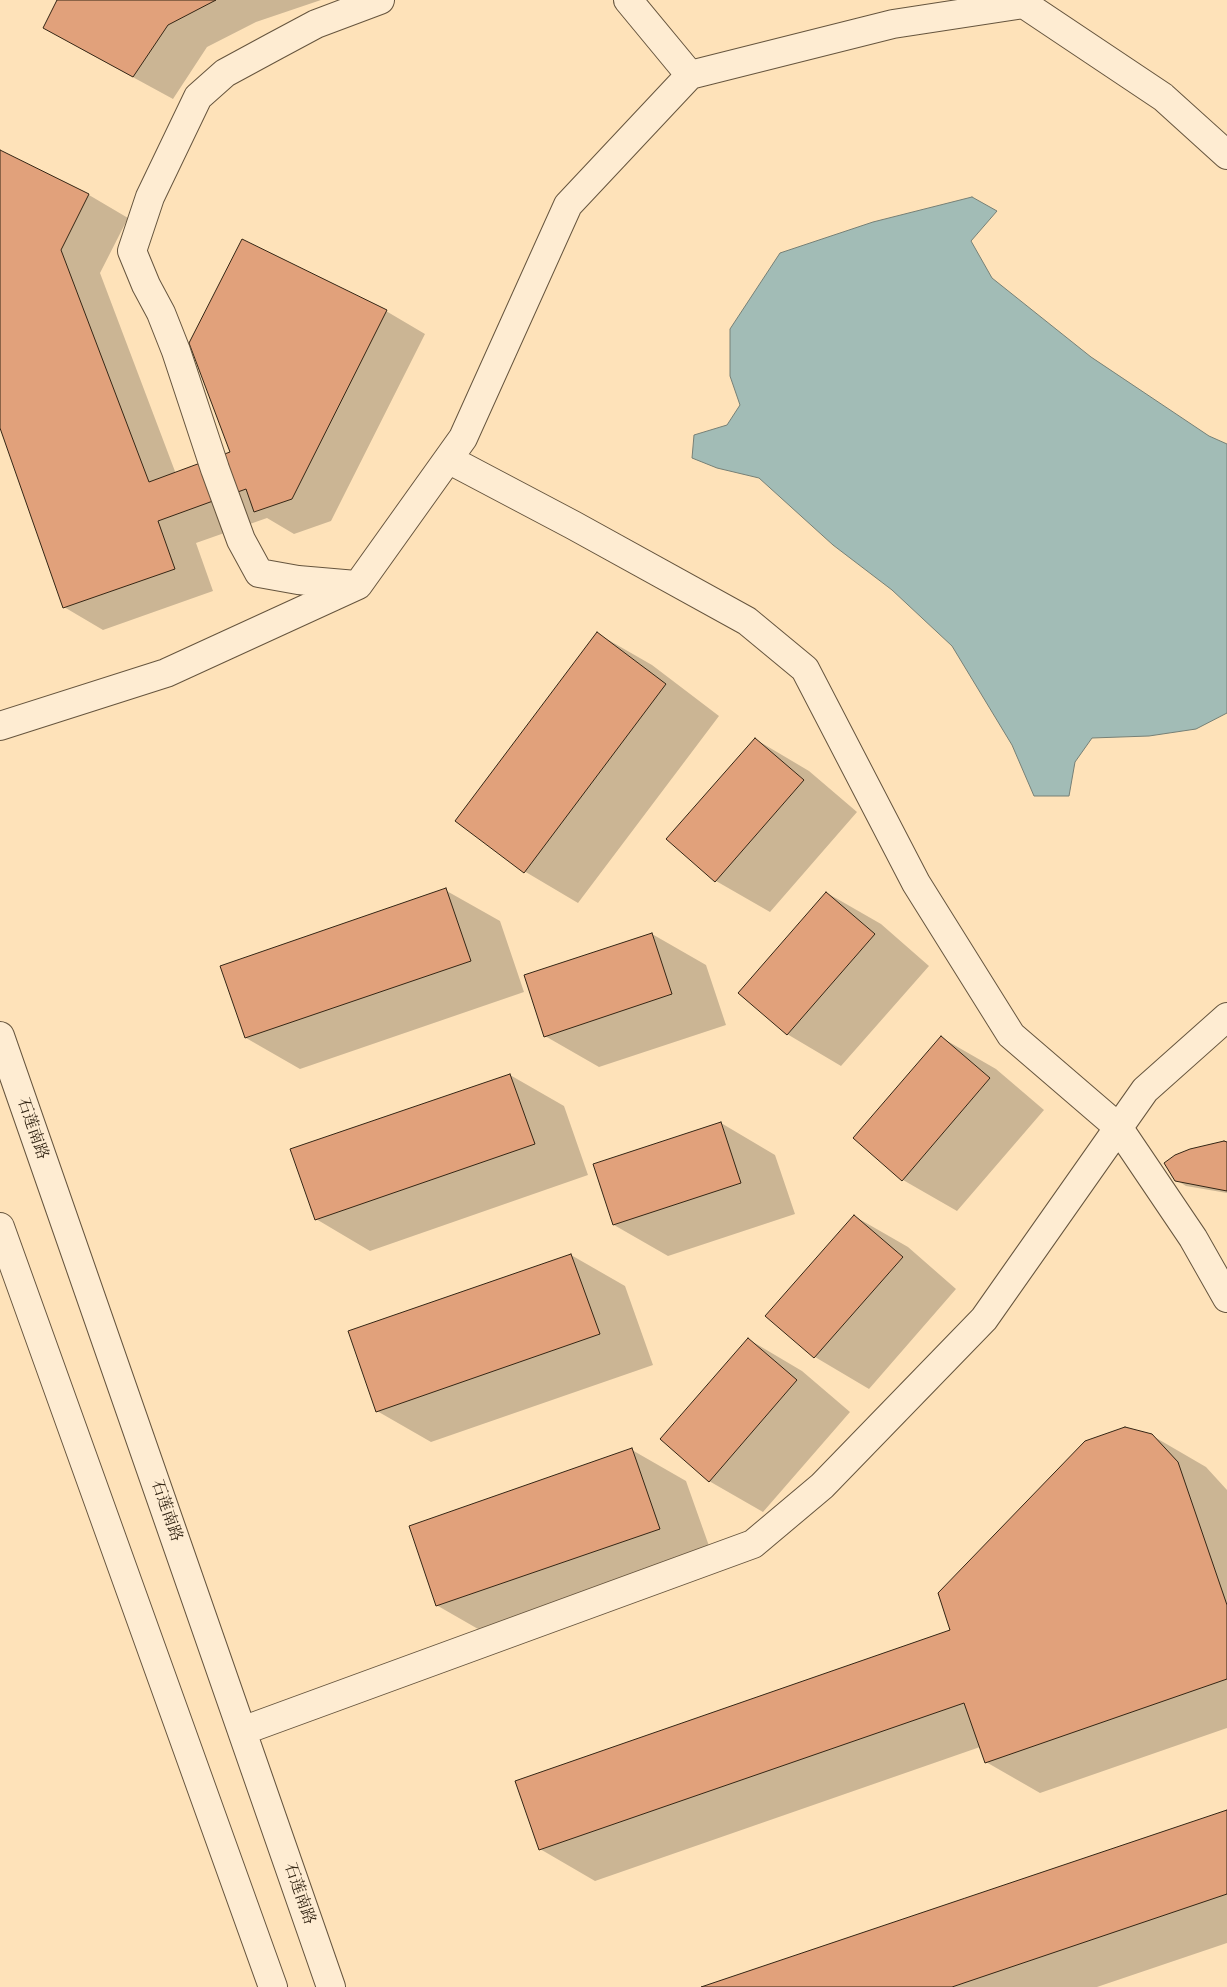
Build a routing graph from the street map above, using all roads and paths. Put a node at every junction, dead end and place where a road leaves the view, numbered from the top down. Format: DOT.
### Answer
graph roads {
  1 [pos="380,0"];
  2 [pos="628,0"];
  3 [pos="1021,2"];
  4 [pos="690,75"];
  5 [pos="1227,156"];
  6 [pos="448,459"];
  7 [pos="358,585"];
  8 [pos="0,726"];
  9 [pos="1227,1017"];
  10 [pos="0,1036"];
  11 [pos="1118,1127"];
  12 [pos="0,1227"];
  13 [pos="1227,1298"];
  14 [pos="242,1731"];
  15 [pos="273,1987"];
  16 [pos="331,1987"];
  1 -- 7 [label="street"];
  2 -- 4 [label="street"];
  3 -- 4 [label="street"];
  3 -- 5 [label="street"];
  4 -- 6 [label="street"];
  6 -- 7 [label="street"];
  6 -- 11 [label="street"];
  7 -- 8 [label="street"];
  9 -- 11 [label="street"];
  10 -- 14 [label="street, 石莲南路"];
  11 -- 13 [label="street"];
  11 -- 14 [label="street"];
  12 -- 15 [label="street"];
  14 -- 16 [label="street, 石莲南路"];
}
